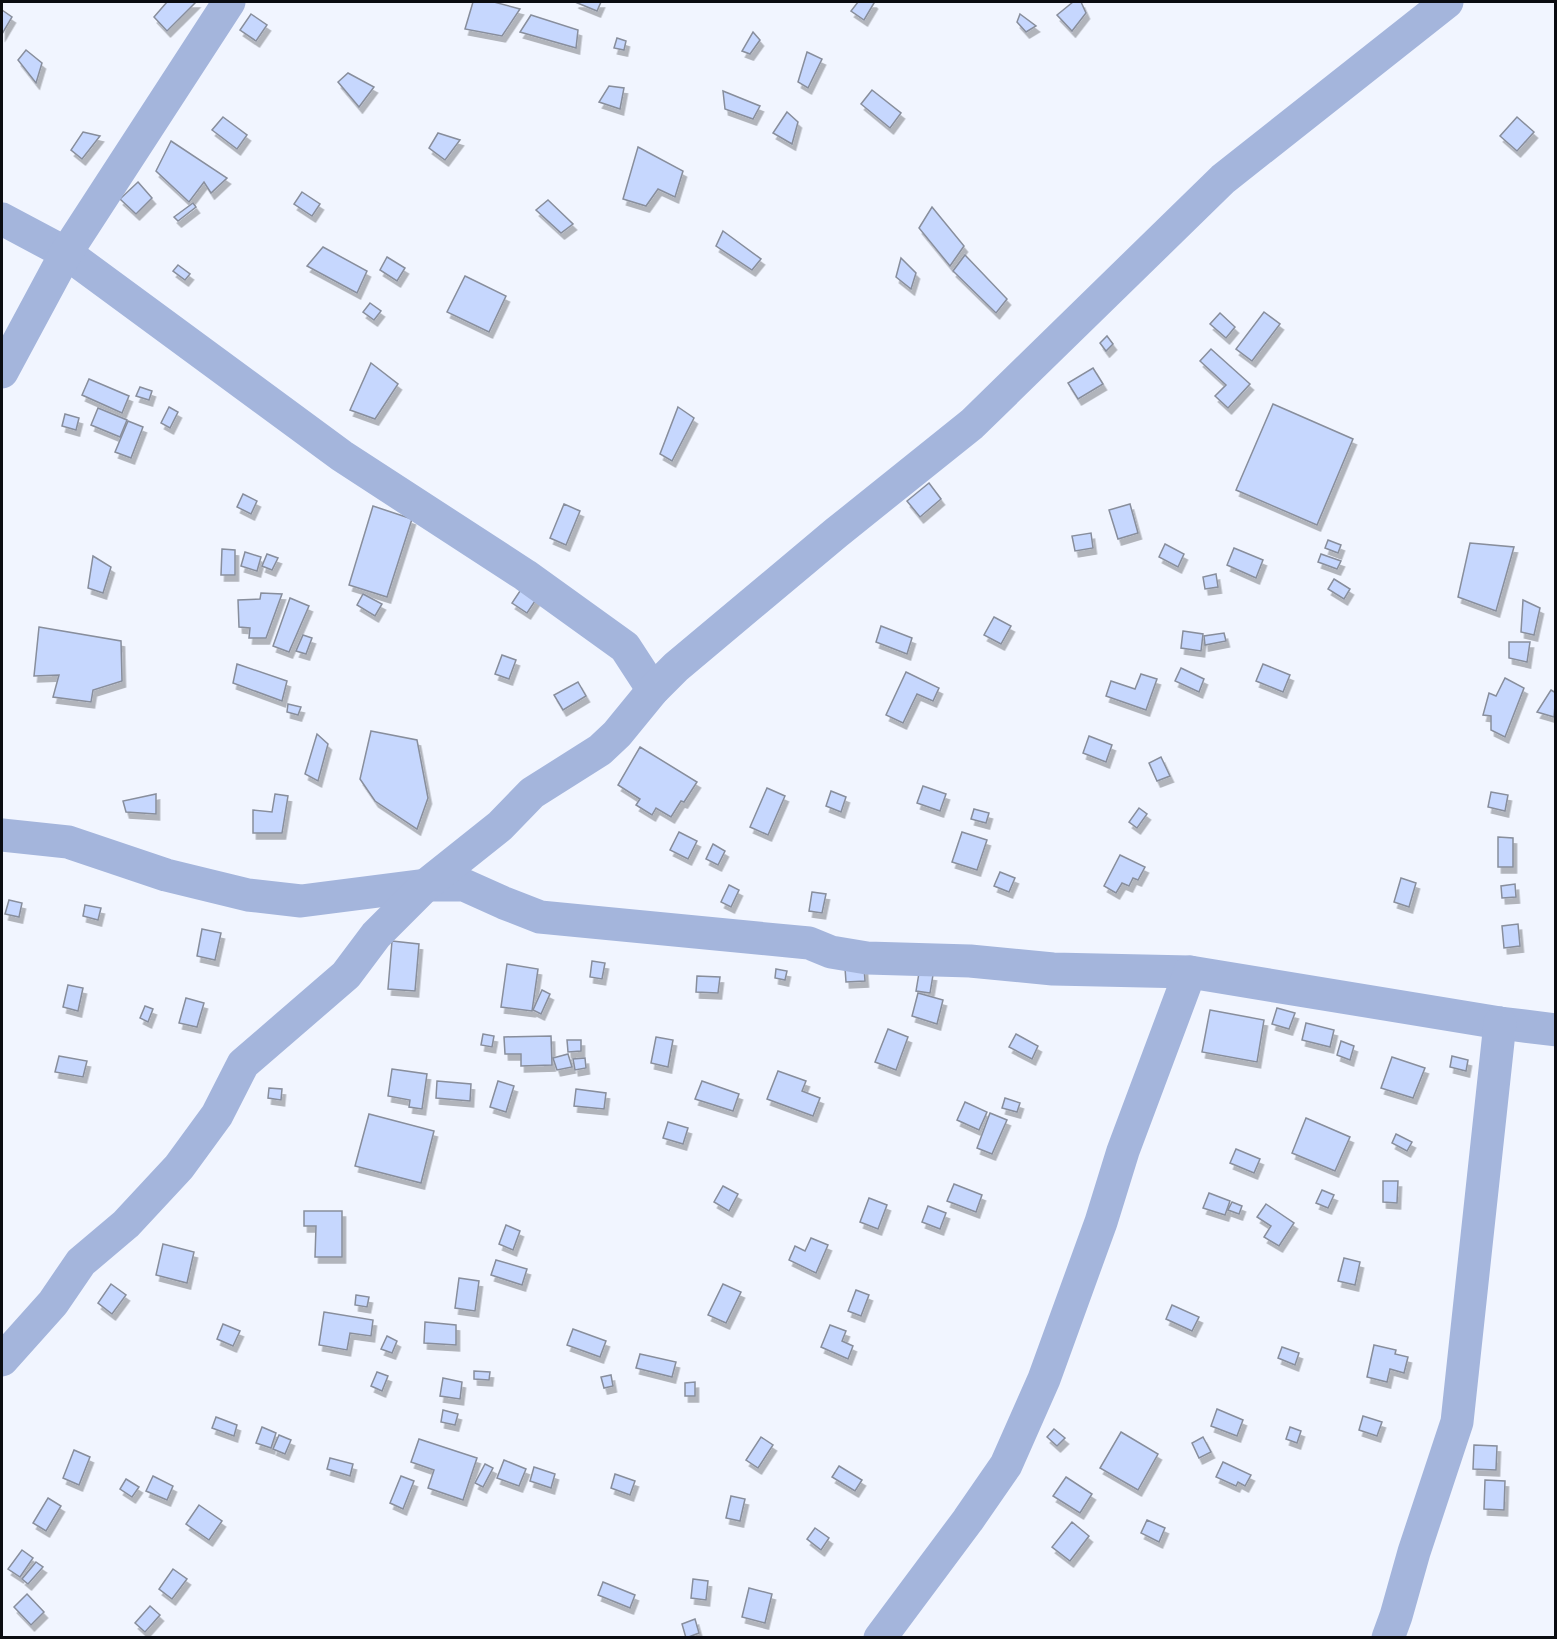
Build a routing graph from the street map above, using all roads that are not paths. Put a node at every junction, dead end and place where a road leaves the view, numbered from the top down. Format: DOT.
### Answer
graph roads {
  1 [pos="229,2"];
  2 [pos="1447,2"];
  3 [pos="2,219"];
  4 [pos="66,253"];
  5 [pos="2,372"];
  6 [pos="653,690"];
  7 [pos="2,836"];
  8 [pos="426,885"];
  9 [pos="1190,972"];
  10 [pos="1500,1023"];
  11 [pos="1556,1030"];
  12 [pos="2,1360"];
  13 [pos="880,1638"];
  14 [pos="1388,1638"];
  1 -- 4 [label="lane"];
  2 -- 6 [label="lane"];
  3 -- 4 [label="lane"];
  4 -- 5 [label="lane"];
  4 -- 6 [label="lane"];
  6 -- 8 [label="lane"];
  7 -- 8 [label="lane"];
  8 -- 9 [label="lane"];
  8 -- 12 [label="lane"];
  9 -- 10 [label="lane"];
  9 -- 13 [label="lane"];
  10 -- 11 [label="lane"];
  10 -- 14 [label="lane"];
}
